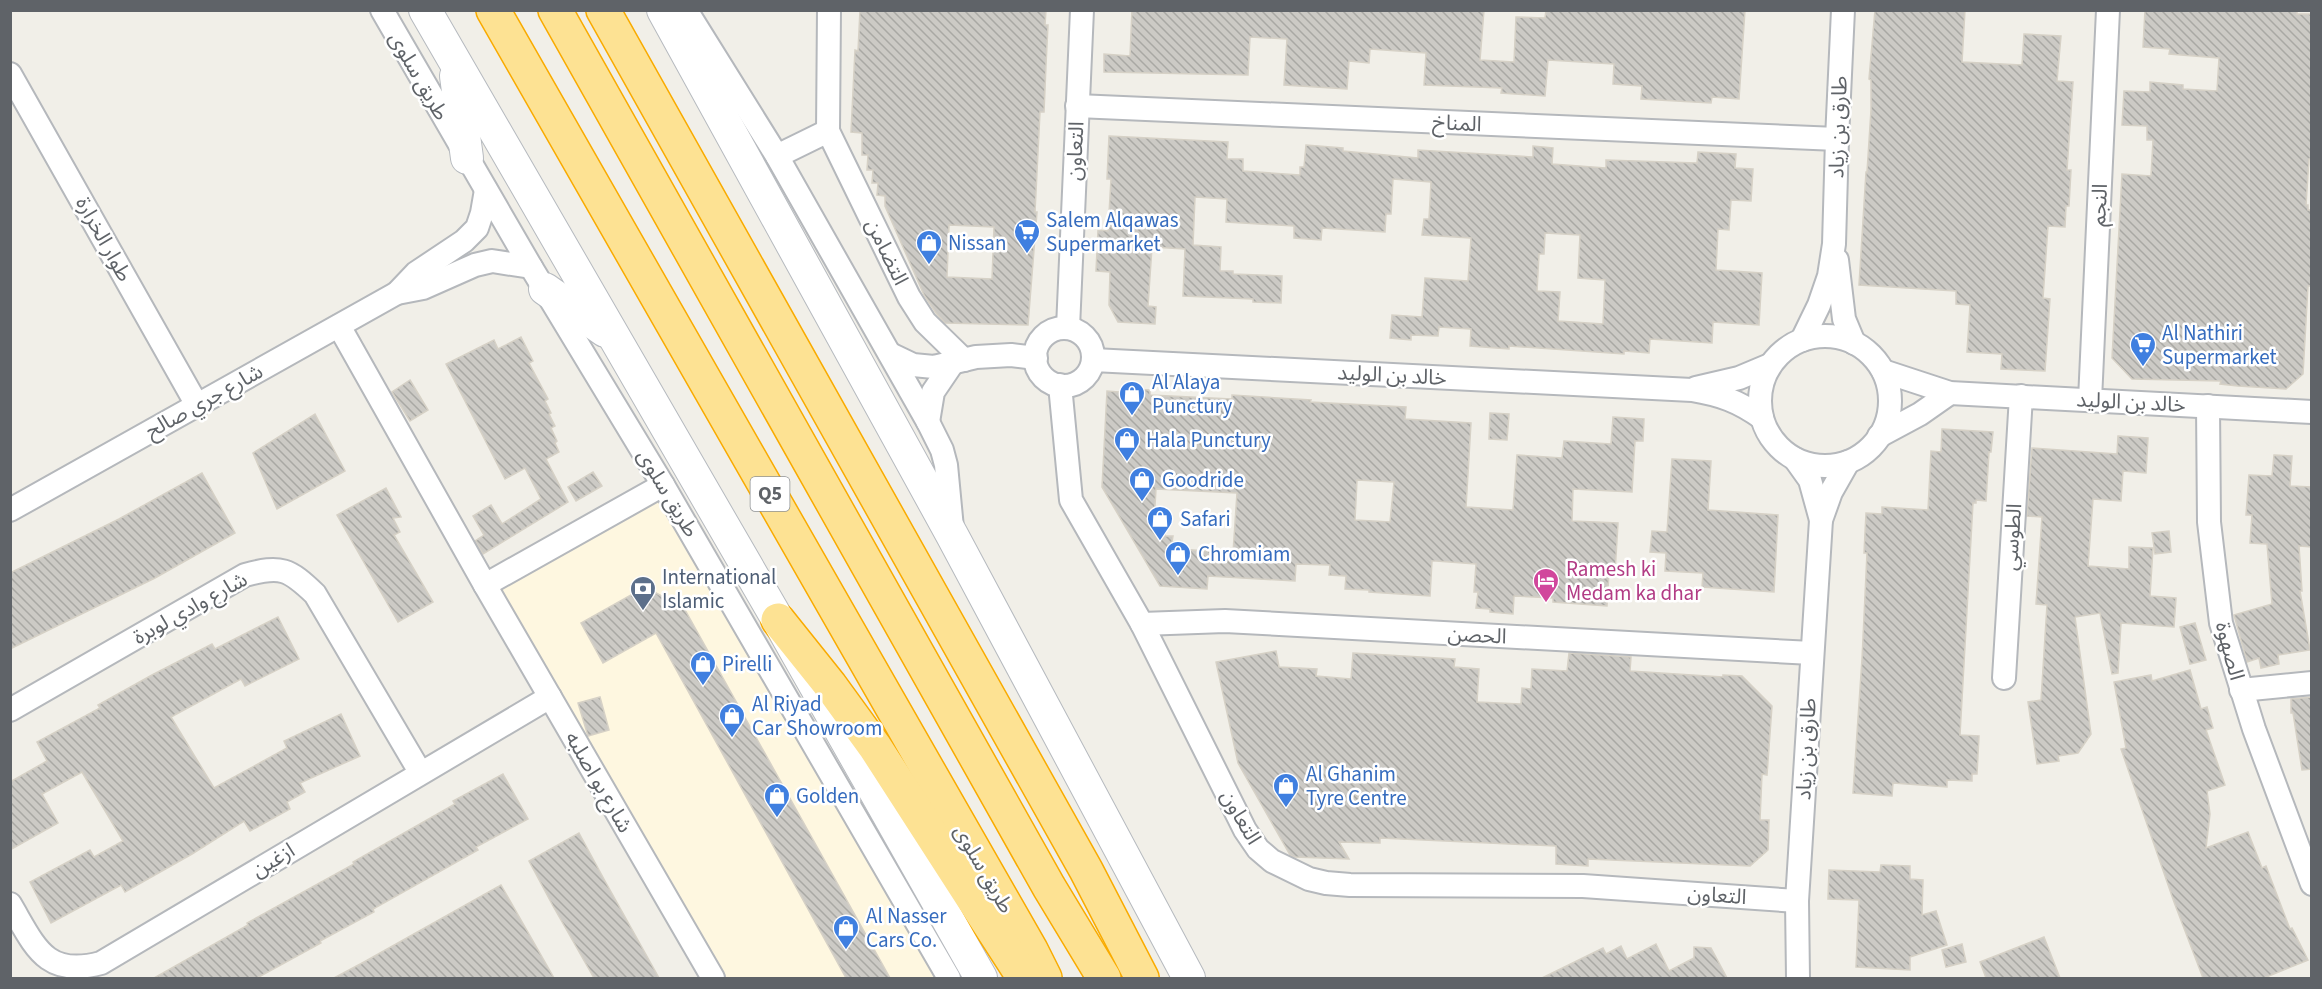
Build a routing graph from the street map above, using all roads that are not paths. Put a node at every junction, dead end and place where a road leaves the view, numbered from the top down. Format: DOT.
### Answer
graph roads {
  1 [pos="382,10"];
  2 [pos="425,10"];
  3 [pos="493,10"];
  4 [pos="555,10"];
  5 [pos="603,10"];
  6 [pos="663,10"];
  7 [pos="686,10"];
  8 [pos="829,10"];
  9 [pos="1082,10"];
  10 [pos="1843,10"];
  11 [pos="2108,10"];
  12 [pos="455,63"];
  13 [pos="10,74"];
  14 [pos="1077,106"];
  15 [pos="828,131"];
  16 [pos="1837,139"];
  17 [pos="777,156"];
  18 [pos="467,158"];
  19 [pos="486,190"];
  20 [pos="1834,244"];
  21 [pos="538,278"];
  22 [pos="397,293"];
  23 [pos="339,326"];
  24 [pos="1068,328"];
  25 [pos="615,338"];
  26 [pos="1802,340"];
  27 [pos="1854,343"];
  28 [pos="890,354"];
  29 [pos="1036,358"];
  30 [pos="1093,360"];
  31 [pos="958,362"];
  32 [pos="1770,365"];
  33 [pos="1883,371"];
  34 [pos="1060,385"];
  35 [pos="1692,390"];
  36 [pos="1950,393"];
  37 [pos="2021,396"];
  38 [pos="2090,400"];
  39 [pos="197,405"];
  40 [pos="2208,406"];
  41 [pos="2312,412"];
  42 [pos="1762,418"];
  43 [pos="928,422"];
  44 [pos="1879,436"];
  45 [pos="1795,459"];
  46 [pos="1848,462"];
  47 [pos="663,484"];
  48 [pos="10,510"];
  49 [pos="1821,519"];
  50 [pos="952,535"];
  51 [pos="485,585"];
  52 [pos="778,620"];
  53 [pos="1142,624"];
  54 [pos="1812,653"];
  55 [pos="2004,678"];
  56 [pos="2312,683"];
  57 [pos="2241,690"];
  58 [pos="550,697"];
  59 [pos="10,710"];
  60 [pos="420,772"];
  61 [pos="2312,884"];
  62 [pos="1797,901"];
  63 [pos="10,904"];
  64 [pos="713,978"];
  65 [pos="949,978"];
  66 [pos="981,978"];
  67 [pos="1024,978"];
  68 [pos="1045,978"];
  69 [pos="1104,978"];
  70 [pos="1142,978"];
  71 [pos="1189,978"];
  72 [pos="1798,978"];
  1 -- 18 [label="street, طريق سلوى"];
  2 -- 12 [label="main road, طريق سلوى"];
  3 -- 68 [label="highway, طريق سلوى / Q5"];
  4 -- 69 [label="highway, Q5"];
  5 -- 70 [label="highway"];
  6 -- 50 [label="main road"];
  7 -- 17 [label="street"];
  8 -- 15 [label="street, التضامن"];
  9 -- 14 [label="street, التعاون"];
  10 -- 16 [label="street, طارق بن زياد"];
  11 -- 38 [label="street, النجم"];
  12 -- 18 [label="main road"];
  12 -- 25 [label="main road, طريق سلوى"];
  13 -- 39 [label="street, طوار الخرارة"];
  14 -- 16 [label="street, المناخ"];
  14 -- 24 [label="street, التعاون"];
  15 -- 17 [label="street"];
  15 -- 31 [label="street, التضامن"];
  16 -- 20 [label="street, طارق بن زياد"];
  17 -- 28 [label="street"];
  18 -- 19 [label="street, طريق سلوى"];
  19 -- 21 [label="street, طريق سلوى"];
  19 -- 22 [label="street, شارع جري صالح"];
  20 -- 26 [label="street, طارق بن زياد"];
  20 -- 27 [label="street, طارق بن زياد"];
  21 -- 22 [label="street, شارع جري صالح"];
  21 -- 25 [label="main road"];
  21 -- 47 [label="street, طريق سلوى"];
  22 -- 23 [label="street, شارع جري صالح"];
  23 -- 39 [label="street, شارع جري صالح"];
  23 -- 51 [label="street, شارع بو اصلبه"];
  24 -- 29 [label="street"];
  24 -- 30 [label="street"];
  25 -- 52 [label="main road, طريق سلوى"];
  26 -- 27 [label="street"];
  26 -- 32 [label="street"];
  27 -- 33 [label="street"];
  28 -- 31 [label="street"];
  28 -- 43 [label="street"];
  29 -- 31 [label="street"];
  29 -- 34 [label="street"];
  30 -- 34 [label="street"];
  30 -- 35 [label="street, خالد بن الوليد"];
  31 -- 43 [label="street"];
  32 -- 35 [label="street, خالد بن الوليد"];
  32 -- 42 [label="street"];
  33 -- 36 [label="street, خالد بن الوليد"];
  33 -- 44 [label="street"];
  34 -- 53 [label="street, التعاون"];
  35 -- 42 [label="street, خالد بن الوليد"];
  36 -- 37 [label="street, خالد بن الوليد"];
  36 -- 44 [label="street"];
  37 -- 38 [label="street, خالد بن الوليد"];
  37 -- 55 [label="street, الطوسي"];
  38 -- 40 [label="street, خالد بن الوليد"];
  39 -- 48 [label="street, شارع جري صالح"];
  40 -- 41 [label="street, خالد بن الوليد"];
  40 -- 57 [label="street, الصهوة"];
  42 -- 45 [label="street"];
  43 -- 50 [label="street"];
  44 -- 46 [label="street"];
  45 -- 46 [label="street"];
  45 -- 49 [label="street, طارق بن زياد"];
  46 -- 49 [label="street, طارق بن زياد"];
  47 -- 51 [label="street"];
  47 -- 65 [label="street, طريق سلوى"];
  49 -- 54 [label="street, طارق بن زياد"];
  50 -- 71 [label="main road"];
  51 -- 58 [label="street, شارع بو اصلبه"];
  52 -- 66 [label="main road, طريق سلوى"];
  52 -- 67 [label="highway"];
  53 -- 54 [label="street, الحصن"];
  53 -- 62 [label="street, التعاون"];
  54 -- 62 [label="street, طارق بن زياد"];
  56 -- 57 [label="street"];
  57 -- 61 [label="street, الصهوة"];
  58 -- 60 [label="street, ازغين"];
  58 -- 64 [label="street, شارع بو اصلبه"];
  59 -- 60 [label="street, شارع وادي لوبرة"];
  60 -- 63 [label="street, ازغين"];
  62 -- 72 [label="street, طارق بن زياد"];
}
